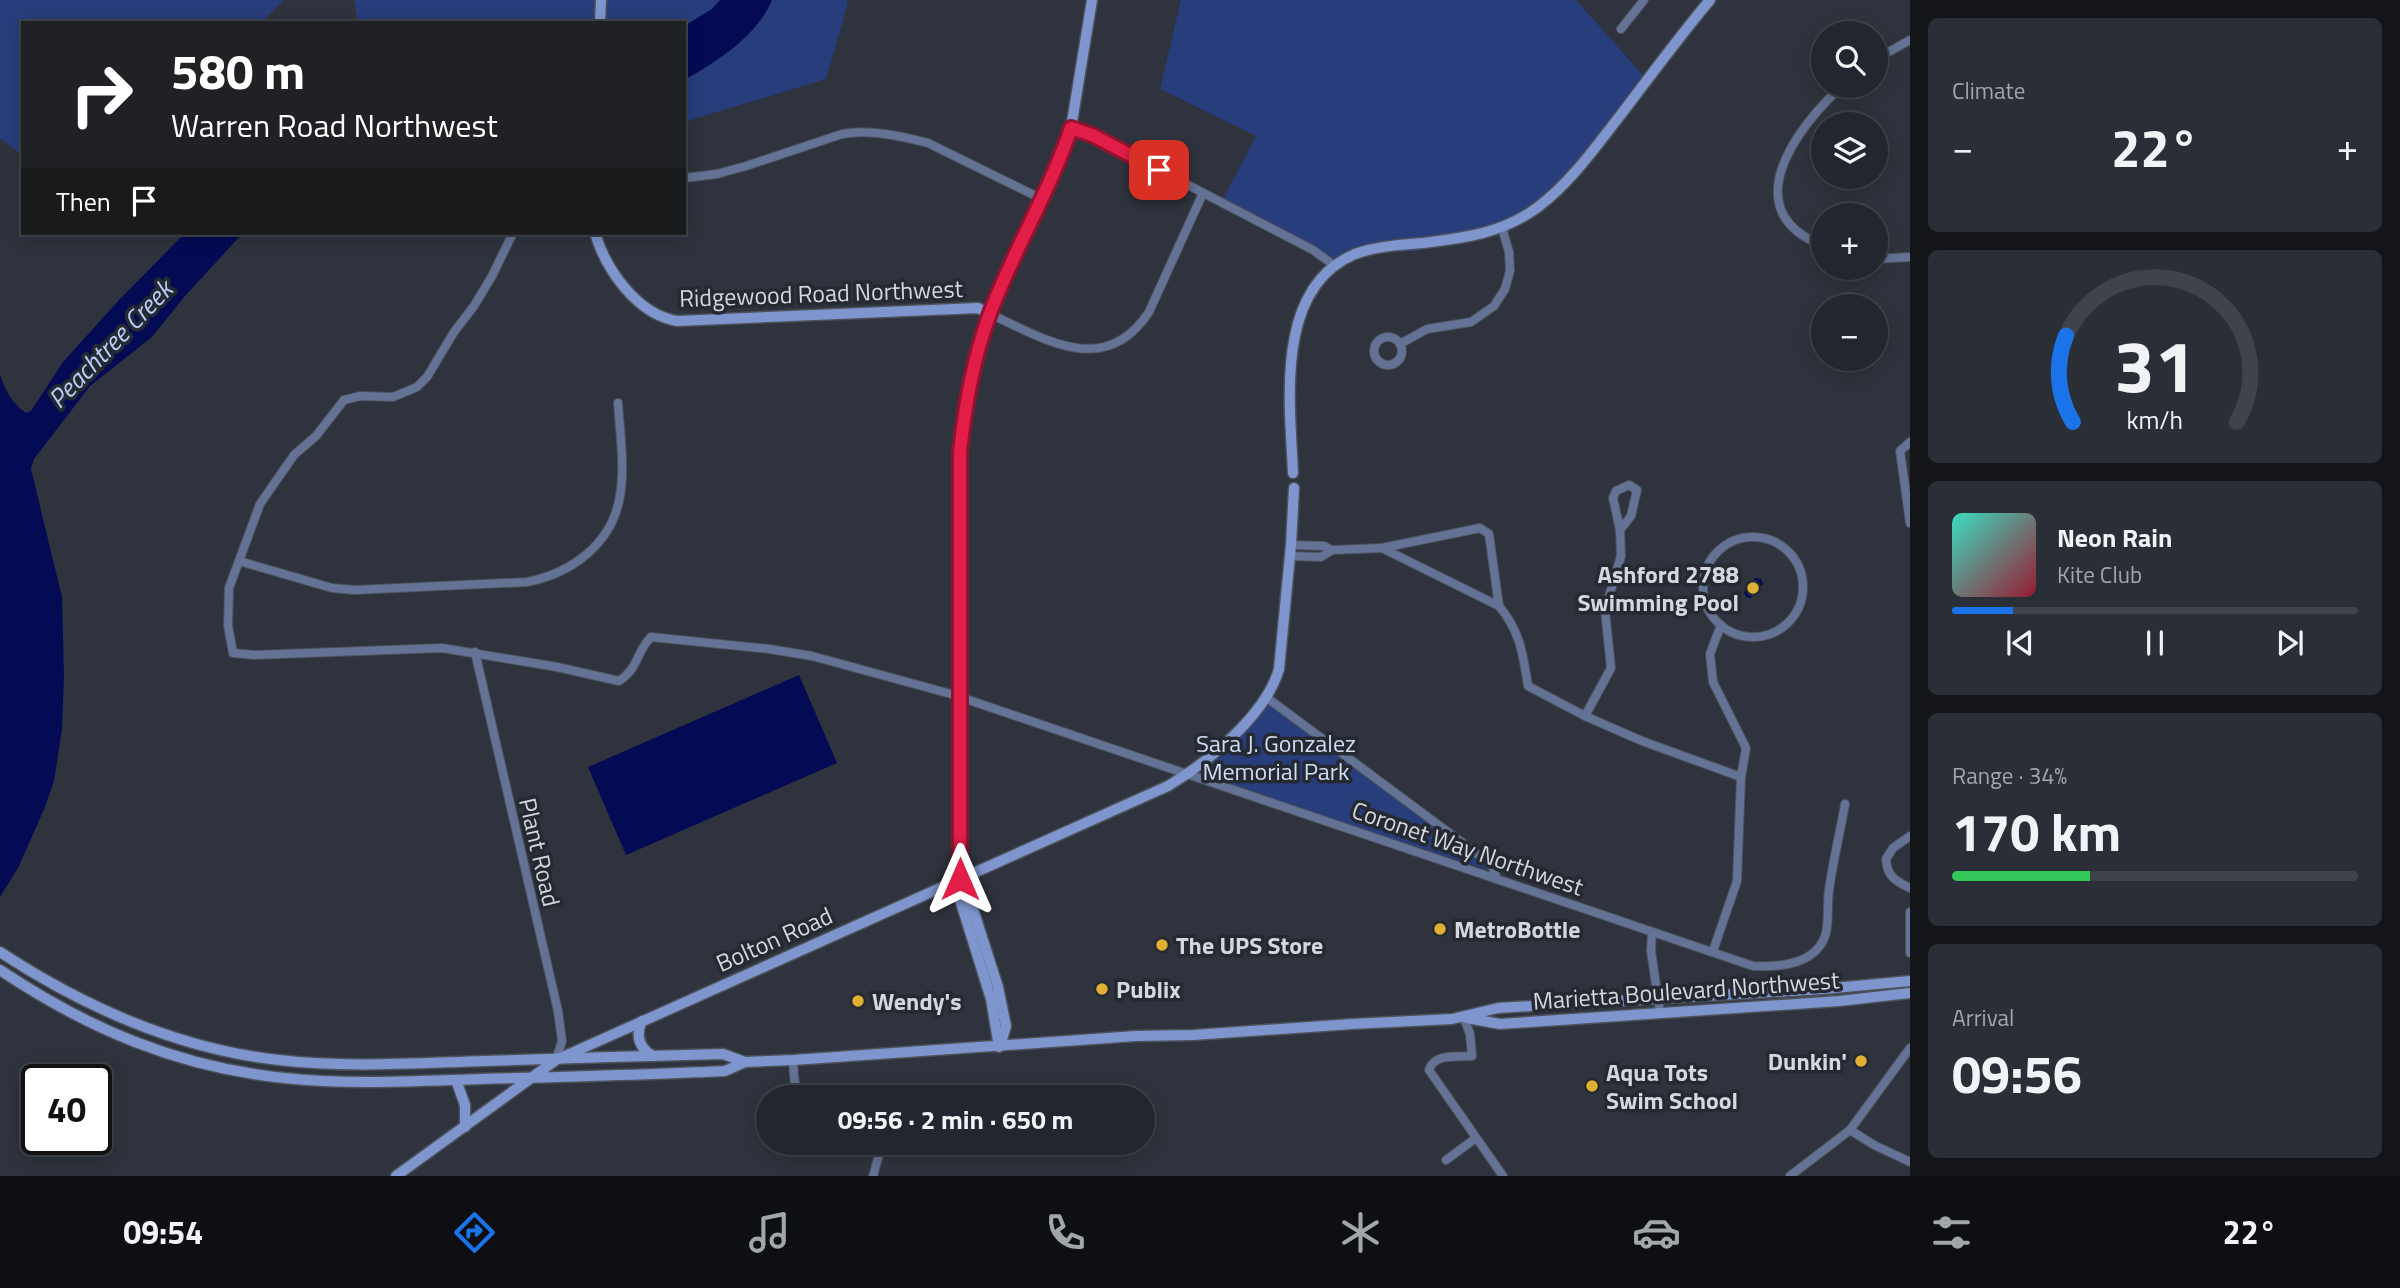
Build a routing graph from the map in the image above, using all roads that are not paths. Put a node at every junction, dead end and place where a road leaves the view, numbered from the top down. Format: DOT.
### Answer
graph roads {
  1 [pos="601,0"];
  2 [pos="1092,0"];
  3 [pos="1644,0"];
  4 [pos="1710,0"];
  5 [pos="600,21"];
  6 [pos="1621,29"];
  7 [pos="1910,40"];
  8 [pos="1888,52"];
  9 [pos="1831,98"];
  10 [pos="1071,128"];
  11 [pos="686,178"];
  12 [pos="1203,193"];
  13 [pos="1042,199"];
  14 [pos="1502,228"];
  15 [pos="512,235"];
  16 [pos="596,235"];
  17 [pos="1811,241"];
  18 [pos="1910,257"];
  19 [pos="1888,258"];
  20 [pos="1335,266"];
  21 [pos="990,314"];
  22 [pos="1400,344"];
  23 [pos="618,403"];
  24 [pos="1910,442"];
  25 [pos="1293,473"];
  26 [pos="1294,488"];
  27 [pos="1910,523"];
  28 [pos="1620,530"];
  29 [pos="1382,548"];
  30 [pos="1291,550"];
  31 [pos="239,561"];
  32 [pos="1499,606"];
  33 [pos="1721,625"];
  34 [pos="475,652"];
  35 [pos="960,697"];
  36 [pos="1266,697"];
  37 [pos="1585,716"];
  38 [pos="1188,774"];
  39 [pos="1741,777"];
  40 [pos="1845,804"];
  41 [pos="1910,836"];
  42 [pos="1497,878"];
  43 [pos="960,879"];
  44 [pos="1910,888"];
  45 [pos="1910,912"];
  46 [pos="1652,932"];
  47 [pos="1713,951"];
  48 [pos="1910,953"];
  49 [pos="3,954"];
  50 [pos="0,970"];
  51 [pos="1910,981"];
  52 [pos="1910,993"];
  53 [pos="1659,998"];
  54 [pos="1660,1012"];
  55 [pos="1464,1018"];
  56 [pos="642,1021"];
  57 [pos="999,1047"];
  58 [pos="1910,1048"];
  59 [pos="653,1056"];
  60 [pos="556,1060"];
  61 [pos="793,1060"];
  62 [pos="745,1062"];
  63 [pos="534,1078"];
  64 [pos="456,1080"];
  65 [pos="796,1085"];
  66 [pos="465,1127"];
  67 [pos="1850,1130"];
  68 [pos="1476,1138"];
  69 [pos="879,1155"];
  70 [pos="1446,1160"];
  71 [pos="1910,1162"];
  72 [pos="396,1176"];
  73 [pos="873,1176"];
  74 [pos="1503,1176"];
  75 [pos="1790,1176"];
  1 -- 5 [label="street"];
  2 -- 10 [label="street"];
  3 -- 6 [label="street"];
  4 -- 14 [label="street"];
  7 -- 8 [label="street"];
  9 -- 17 [label="street"];
  10 -- 12 [label="street"];
  10 -- 13 [label="street"];
  11 -- 13 [label="street"];
  12 -- 20 [label="street"];
  12 -- 21 [label="street, Ridgewood Road Northwest"];
  13 -- 21 [label="street"];
  14 -- 20 [label="street"];
  14 -- 22 [label="street"];
  15 -- 31 [label="street, Coronet Way Northwest"];
  16 -- 21 [label="street, Ridgewood Road Northwest"];
  18 -- 19 [label="street"];
  20 -- 25 [label="street"];
  21 -- 35 [label="street"];
  23 -- 31 [label="street"];
  24 -- 27 [label="street"];
  26 -- 30 [label="street, Bolton Road"];
  28 -- 28 [label="street"];
  28 -- 37 [label="street"];
  29 -- 30 [label="street"];
  29 -- 32 [label="street"];
  29 -- 32 [label="street"];
  30 -- 36 [label="street, Bolton Road"];
  31 -- 34 [label="street, Coronet Way Northwest"];
  32 -- 37 [label="street"];
  33 -- 33 [label="street"];
  33 -- 39 [label="street"];
  34 -- 35 [label="street, Coronet Way Northwest"];
  34 -- 60 [label="street, Plant Road"];
  35 -- 38 [label="street, Coronet Way Northwest"];
  35 -- 43 [label="street"];
  36 -- 38 [label="street, Bolton Road"];
  36 -- 42 [label="street"];
  37 -- 39 [label="street"];
  38 -- 42 [label="street, Coronet Way Northwest"];
  38 -- 43 [label="street, Bolton Road"];
  39 -- 47 [label="street"];
  40 -- 47 [label="street, Coronet Way Northwest"];
  41 -- 44 [label="street"];
  42 -- 46 [label="street, Coronet Way Northwest"];
  43 -- 56 [label="street, Bolton Road"];
  43 -- 57 [label="street"];
  45 -- 48 [label="street"];
  46 -- 47 [label="street, Coronet Way Northwest"];
  46 -- 53 [label="street"];
  49 -- 60 [label="street"];
  50 -- 64 [label="street"];
  51 -- 53 [label="street"];
  52 -- 54 [label="street, Marietta Boulevard Northwest"];
  53 -- 54 [label="street"];
  53 -- 55 [label="street"];
  54 -- 55 [label="street, Marietta Boulevard Northwest"];
  55 -- 57 [label="street"];
  55 -- 68 [label="street"];
  56 -- 59 [label="street"];
  56 -- 60 [label="street, Bolton Road"];
  57 -- 61 [label="street"];
  58 -- 67 [label="street"];
  59 -- 60 [label="street"];
  59 -- 62 [label="street"];
  60 -- 63 [label="street, Bolton Road"];
  61 -- 62 [label="street"];
  61 -- 65 [label="street"];
  62 -- 63 [label="street"];
  63 -- 64 [label="street"];
  63 -- 66 [label="street, Bolton Road"];
  64 -- 66 [label="street"];
  66 -- 72 [label="street, Bolton Road"];
  67 -- 71 [label="street"];
  67 -- 75 [label="street"];
  68 -- 70 [label="street"];
  68 -- 74 [label="street"];
  69 -- 73 [label="street"];
}
